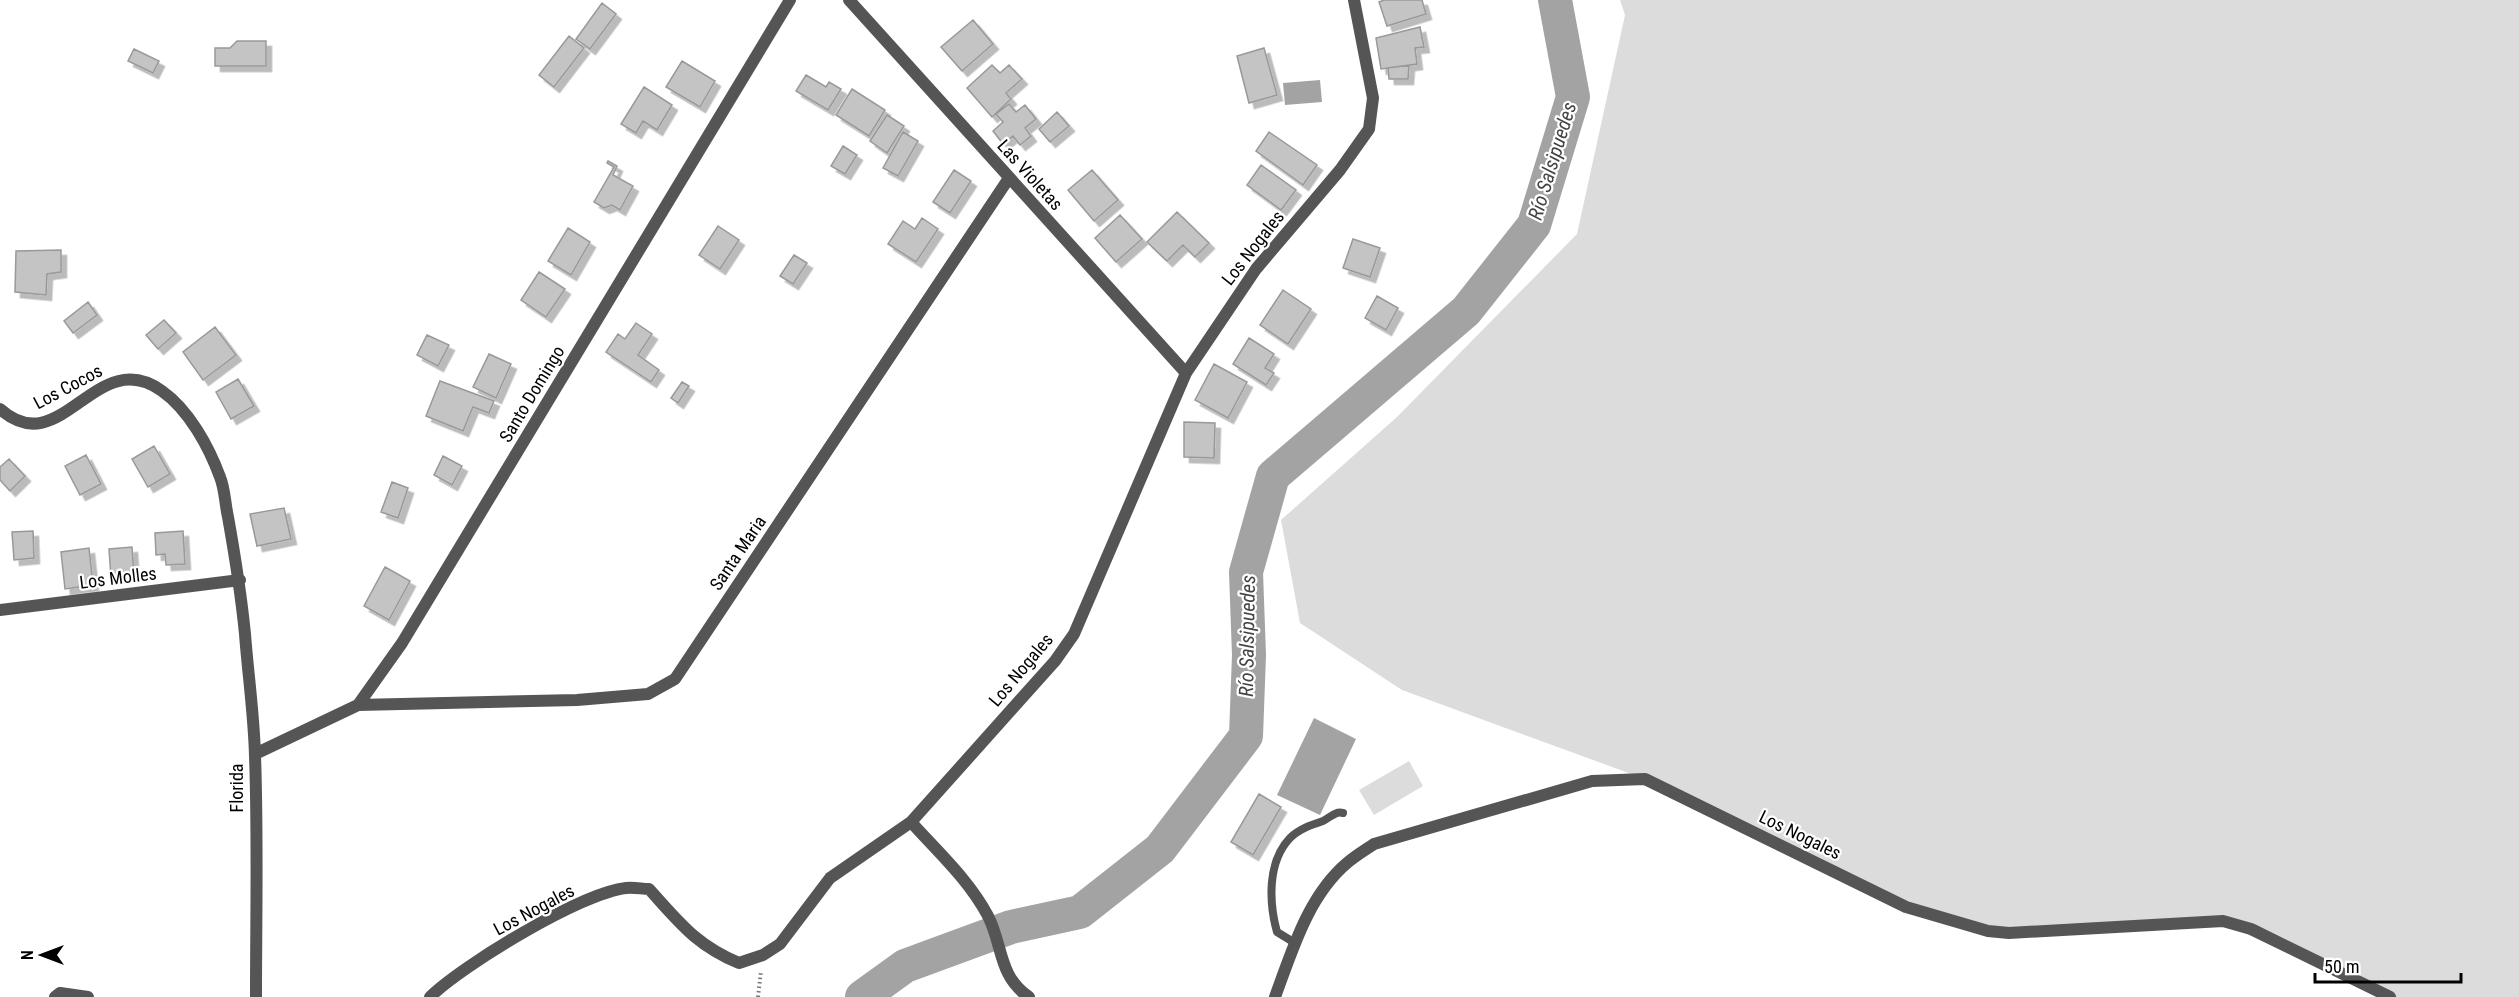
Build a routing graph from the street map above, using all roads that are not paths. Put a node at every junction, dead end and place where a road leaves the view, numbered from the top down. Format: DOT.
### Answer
graph roads {
  1 [pos="790,0"];
  2 [pos="849,0"];
  3 [pos="1354,0"];
  4 [pos="1009,178"];
  5 [pos="1185,373"];
  6 [pos="0,409"];
  7 [pos="240,580"];
  8 [pos="0,610"];
  9 [pos="358,705"];
  10 [pos="255,754"];
  11 [pos="1344,813"];
  12 [pos="911,822"];
  13 [pos="1295,943"];
  14 [pos="55,997"];
  15 [pos="88,997"];
  16 [pos="256,997"];
  17 [pos="430,997"];
  18 [pos="1029,997"];
  19 [pos="1275,997"];
  20 [pos="2390,997"];
  1 -- 9 [label="street, Santo Domingo"];
  2 -- 4 [label="street, Las Violetas"];
  3 -- 5 [label="street, Los Nogales"];
  4 -- 5 [label="street, Las Violetas"];
  4 -- 9 [label="street, Santa Maria"];
  5 -- 12 [label="street, Los Nogales"];
  6 -- 7 [label="street, Los Cocos"];
  7 -- 8 [label="street, Los Molles"];
  7 -- 10 [label="street, Florida"];
  9 -- 10 [label="street, Santo Domingo"];
  10 -- 16 [label="street, Florida"];
  11 -- 13 [label="lane"];
  12 -- 17 [label="street, Los Nogales"];
  12 -- 18 [label="street"];
  13 -- 19 [label="street, Los Nogales"];
  13 -- 20 [label="street, Los Nogales"];
  14 -- 15 [label="street"];
}
